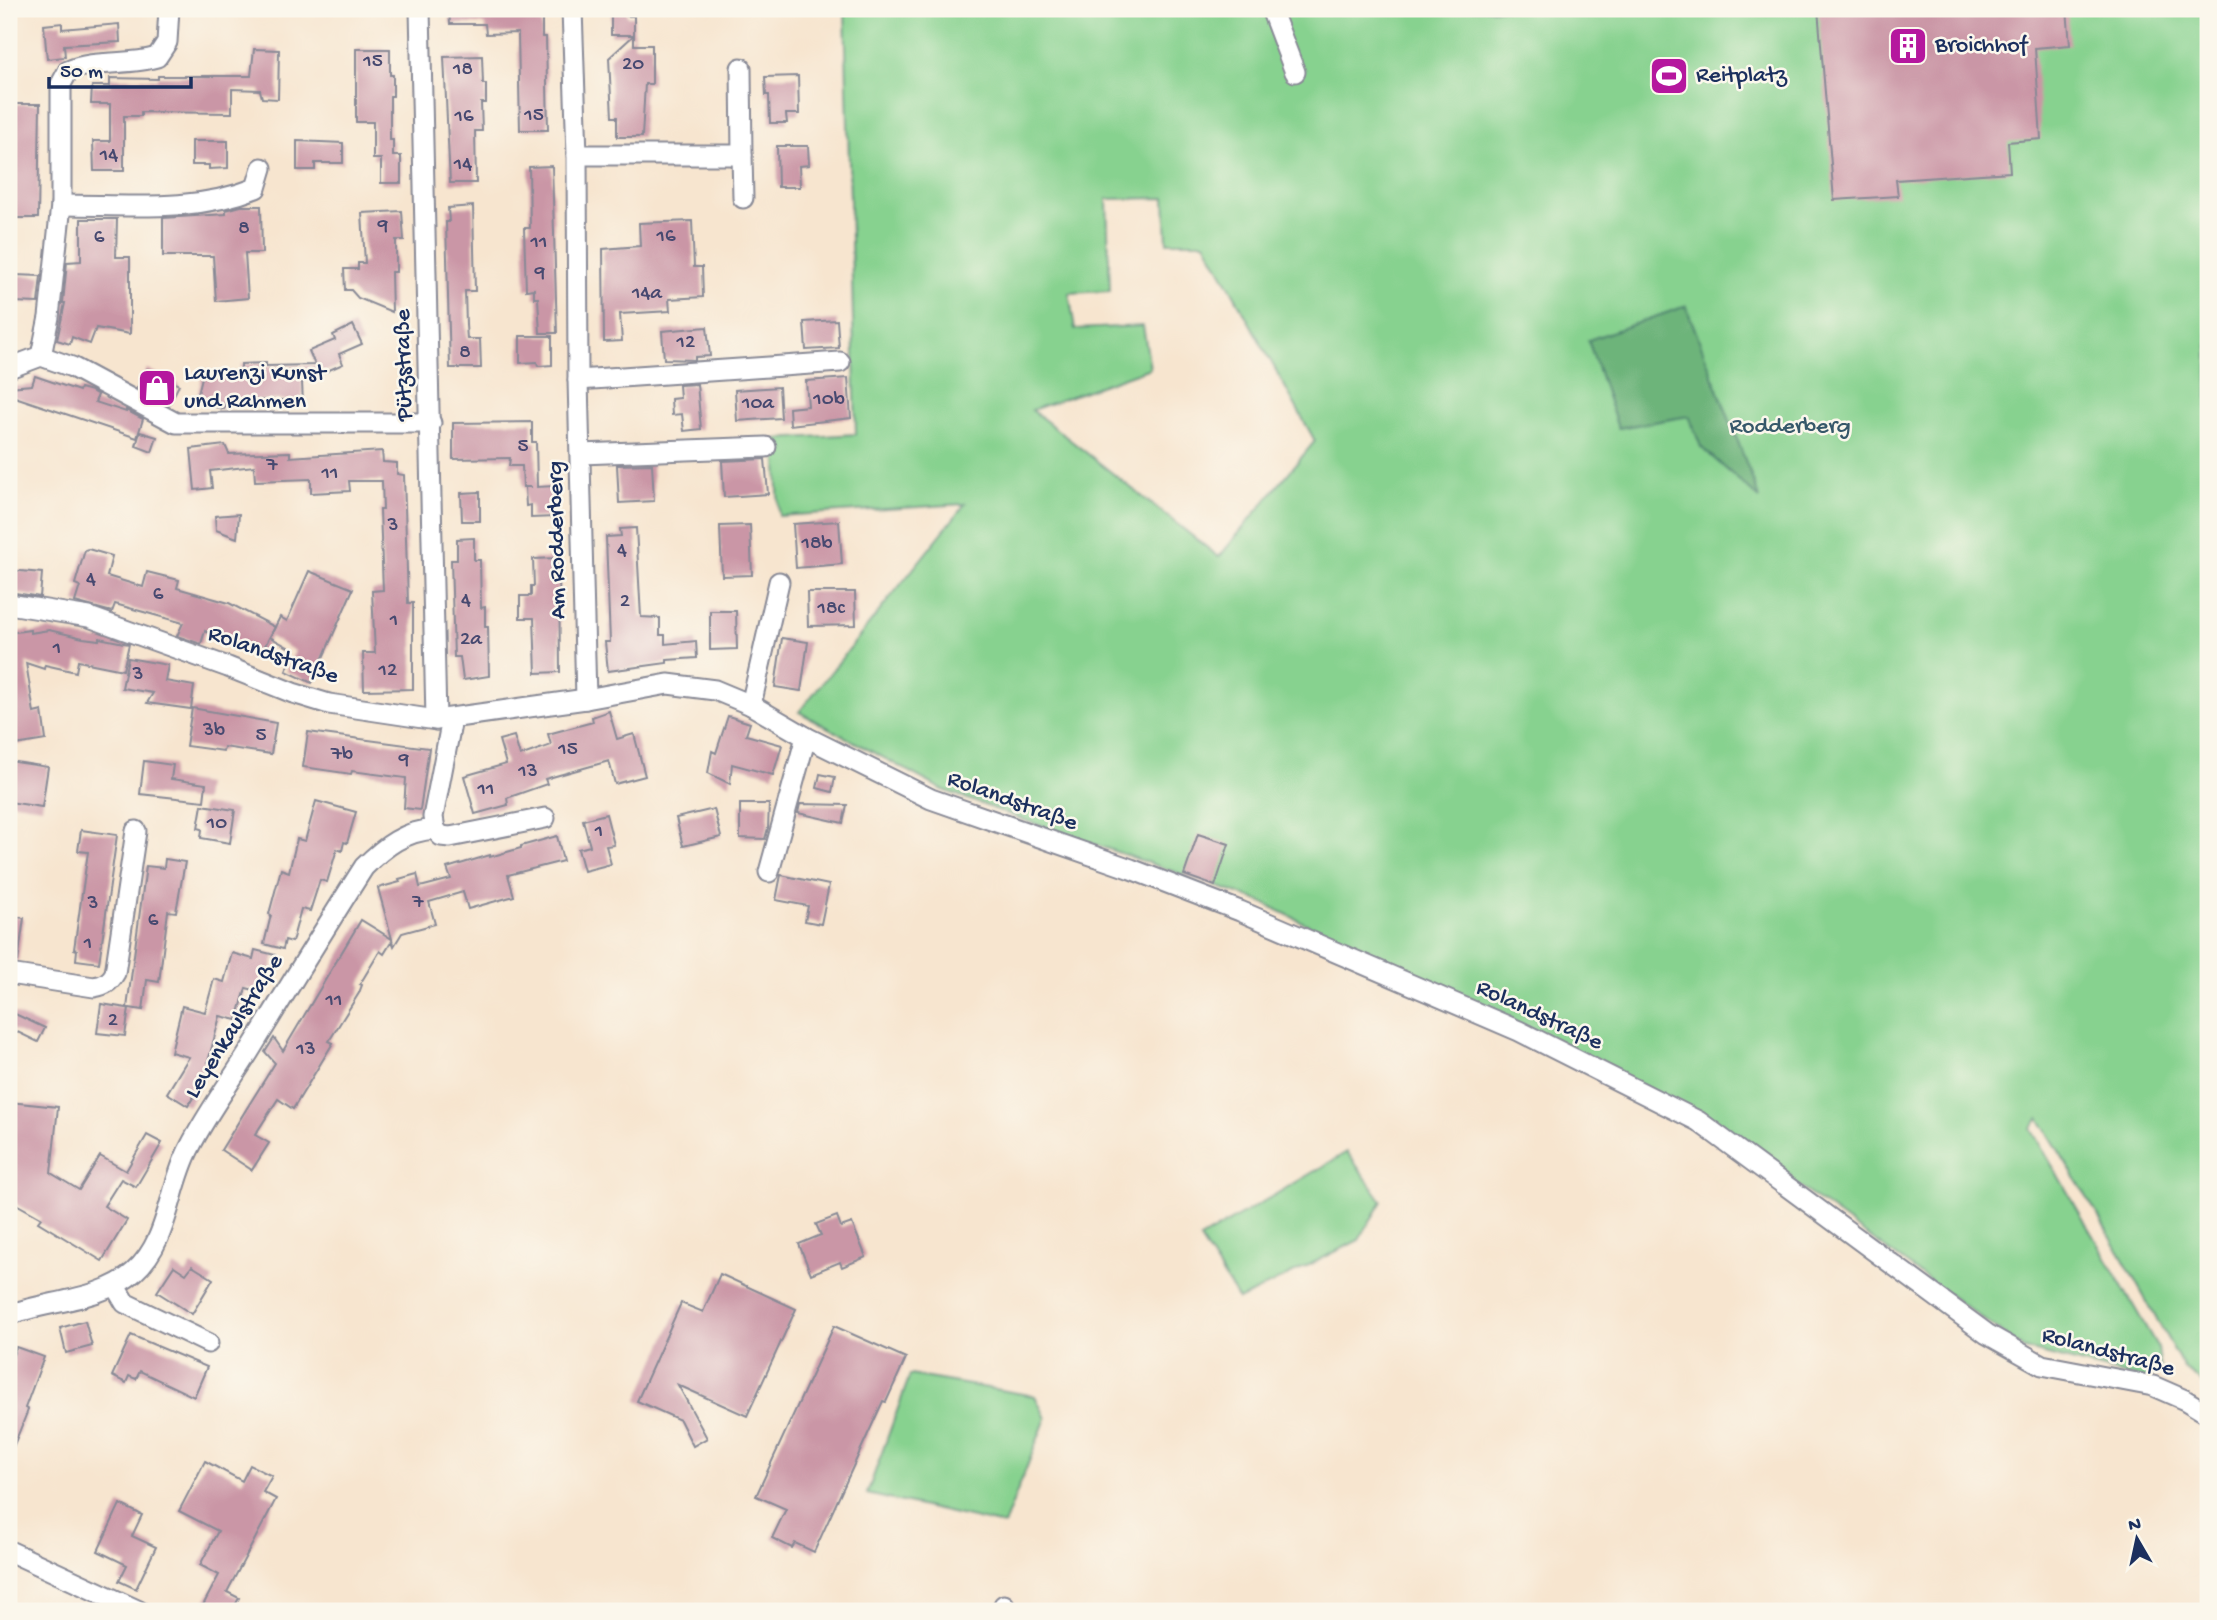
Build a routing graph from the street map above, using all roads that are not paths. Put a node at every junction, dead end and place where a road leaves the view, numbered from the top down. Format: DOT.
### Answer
graph roads {
  1 [pos="169,9"];
  2 [pos="420,9"];
  3 [pos="572,9"];
  4 [pos="1271,9"];
  5 [pos="741,68"];
  6 [pos="1294,72"];
  7 [pos="577,155"];
  8 [pos="742,155"];
  9 [pos="262,168"];
  10 [pos="743,198"];
  11 [pos="61,205"];
  12 [pos="41,356"];
  13 [pos="840,362"];
  14 [pos="9,368"];
  15 [pos="578,380"];
  16 [pos="431,423"];
  17 [pos="766,447"];
  18 [pos="581,454"];
  19 [pos="779,582"];
  20 [pos="9,604"];
  21 [pos="586,699"];
  22 [pos="751,705"];
  23 [pos="444,719"];
  24 [pos="806,737"];
  25 [pos="545,818"];
  26 [pos="435,829"];
  27 [pos="136,831"];
  28 [pos="769,872"];
  29 [pos="9,974"];
  30 [pos="115,1286"];
  31 [pos="9,1315"];
  32 [pos="208,1343"];
  33 [pos="2207,1414"];
  34 [pos="9,1551"];
  35 [pos="139,1611"];
  1 -- 11 [label="street"];
  2 -- 16 [label="street, Pützstraße"];
  3 -- 7 [label="street, Am Rodderberg"];
  4 -- 6 [label="street"];
  5 -- 8 [label="street"];
  7 -- 8 [label="street"];
  7 -- 15 [label="street, Am Rodderberg"];
  8 -- 10 [label="street"];
  9 -- 11 [label="street"];
  11 -- 12 [label="street"];
  12 -- 14 [label="street"];
  12 -- 16 [label="street"];
  13 -- 15 [label="street"];
  15 -- 18 [label="street, Am Rodderberg"];
  16 -- 23 [label="street, Pützstraße"];
  17 -- 18 [label="street"];
  18 -- 21 [label="street, Am Rodderberg"];
  19 -- 22 [label="street"];
  20 -- 23 [label="street, Rolandstraße"];
  21 -- 22 [label="street, Rolandstraße"];
  21 -- 23 [label="street, Rolandstraße"];
  22 -- 24 [label="street, Rolandstraße"];
  23 -- 26 [label="street"];
  24 -- 28 [label="street"];
  24 -- 33 [label="street, Rolandstraße"];
  25 -- 26 [label="street, Leyenkaulstraße"];
  26 -- 30 [label="street, Leyenkaulstraße"];
  27 -- 29 [label="street"];
  30 -- 31 [label="street, Leyenkaulstraße"];
  30 -- 32 [label="street"];
  34 -- 35 [label="street"];
}
